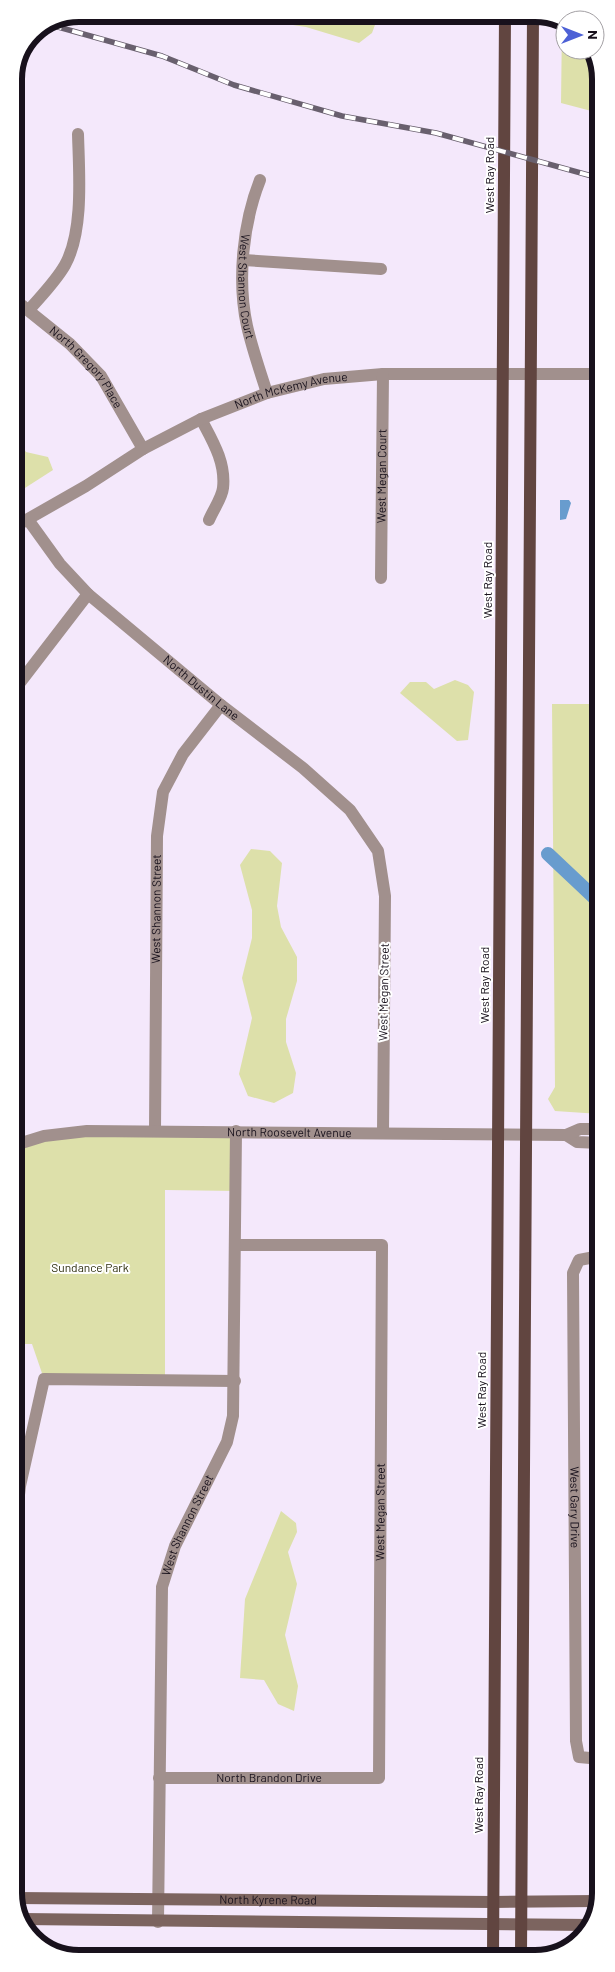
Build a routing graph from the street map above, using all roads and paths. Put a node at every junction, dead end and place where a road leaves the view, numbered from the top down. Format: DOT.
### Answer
graph roads {
  1 [pos="505,23"];
  2 [pos="534,23"];
  3 [pos="78,134"];
  4 [pos="260,180"];
  5 [pos="244,260"];
  6 [pos="381,269"];
  7 [pos="22,305"];
  8 [pos="29,310"];
  9 [pos="382,374"];
  10 [pos="503,374"];
  11 [pos="531,374"];
  12 [pos="592,374"];
  13 [pos="267,393"];
  14 [pos="201,419"];
  15 [pos="143,449"];
  16 [pos="209,520"];
  17 [pos="28,521"];
  18 [pos="22,524"];
  19 [pos="381,578"];
  20 [pos="88,594"];
  21 [pos="22,679"];
  22 [pos="221,705"];
  23 [pos="378,852"];
  24 [pos="592,1128"];
  25 [pos="155,1131"];
  26 [pos="236,1131"];
  27 [pos="383,1132"];
  28 [pos="497,1133"];
  29 [pos="526,1134"];
  30 [pos="566,1135"];
  31 [pos="592,1142"];
  32 [pos="22,1143"];
  33 [pos="236,1244"];
  34 [pos="592,1258"];
  35 [pos="235,1381"];
  36 [pos="22,1477"];
  37 [pos="592,1758"];
  38 [pos="159,1778"];
  39 [pos="379,1778"];
  40 [pos="23,1898"];
  41 [pos="158,1899"];
  42 [pos="592,1901"];
  43 [pos="493,1902"];
  44 [pos="522,1902"];
  45 [pos="29,1919"];
  46 [pos="158,1922"];
  47 [pos="493,1925"];
  48 [pos="522,1925"];
  49 [pos="582,1925"];
  50 [pos="493,1950"];
  51 [pos="521,1950"];
  1 -- 10 [label="main road, West Ray Road"];
  2 -- 11 [label="main road"];
  3 -- 8 [label="street"];
  4 -- 5 [label="street, West Shannon Court"];
  5 -- 6 [label="street"];
  5 -- 13 [label="street, West Shannon Court"];
  7 -- 8 [label="street, North Gregory Place"];
  8 -- 15 [label="street, North Gregory Place"];
  9 -- 10 [label="street, North McKemy Avenue"];
  9 -- 13 [label="street, North McKemy Avenue"];
  9 -- 19 [label="street, West Megan Court"];
  10 -- 11 [label="street, North McKemy Avenue"];
  10 -- 28 [label="main road, West Ray Road"];
  11 -- 12 [label="street, North McKemy Avenue"];
  11 -- 29 [label="main road"];
  13 -- 14 [label="street, North McKemy Avenue"];
  14 -- 15 [label="street, North McKemy Avenue"];
  14 -- 16 [label="street"];
  15 -- 17 [label="street, North McKemy Avenue"];
  17 -- 18 [label="street, North McKemy Avenue"];
  17 -- 20 [label="street, North Dustin Lane"];
  20 -- 21 [label="street"];
  20 -- 22 [label="street, North Dustin Lane"];
  22 -- 23 [label="street, North Dustin Lane"];
  22 -- 25 [label="street, West Shannon Street"];
  23 -- 27 [label="street, West Megan Street"];
  24 -- 30 [label="street, North Roosevelt Avenue"];
  25 -- 26 [label="street, North Roosevelt Avenue"];
  25 -- 32 [label="street, North Roosevelt Avenue"];
  26 -- 27 [label="street, North Roosevelt Avenue"];
  26 -- 33 [label="street, West Shannon Street"];
  27 -- 28 [label="street, North Roosevelt Avenue"];
  28 -- 29 [label="street, North Roosevelt Avenue"];
  28 -- 43 [label="main road, West Ray Road"];
  29 -- 30 [label="street, North Roosevelt Avenue"];
  29 -- 44 [label="main road"];
  30 -- 31 [label="street, North Roosevelt Avenue"];
  33 -- 35 [label="street, West Shannon Street"];
  33 -- 39 [label="street, West Megan Street"];
  34 -- 37 [label="street, West Gary Drive"];
  35 -- 36 [label="street"];
  35 -- 38 [label="street, West Shannon Street"];
  38 -- 39 [label="street, North Brandon Drive"];
  38 -- 41 [label="street, West Shannon Street"];
  40 -- 41 [label="main road, North Kyrene Road"];
  41 -- 43 [label="main road, North Kyrene Road"];
  41 -- 46 [label="street, West Shannon Street"];
  42 -- 44 [label="main road, North Kyrene Road"];
  43 -- 44 [label="main road, North Kyrene Road"];
  43 -- 47 [label="main road, West Ray Road"];
  44 -- 48 [label="main road"];
  45 -- 46 [label="main road, North Kyrene Road"];
  46 -- 47 [label="main road, North Kyrene Road"];
  47 -- 48 [label="main road, North Kyrene Road"];
  47 -- 50 [label="main road, West Ray Road"];
  48 -- 49 [label="main road, North Kyrene Road"];
  48 -- 51 [label="main road"];
}
